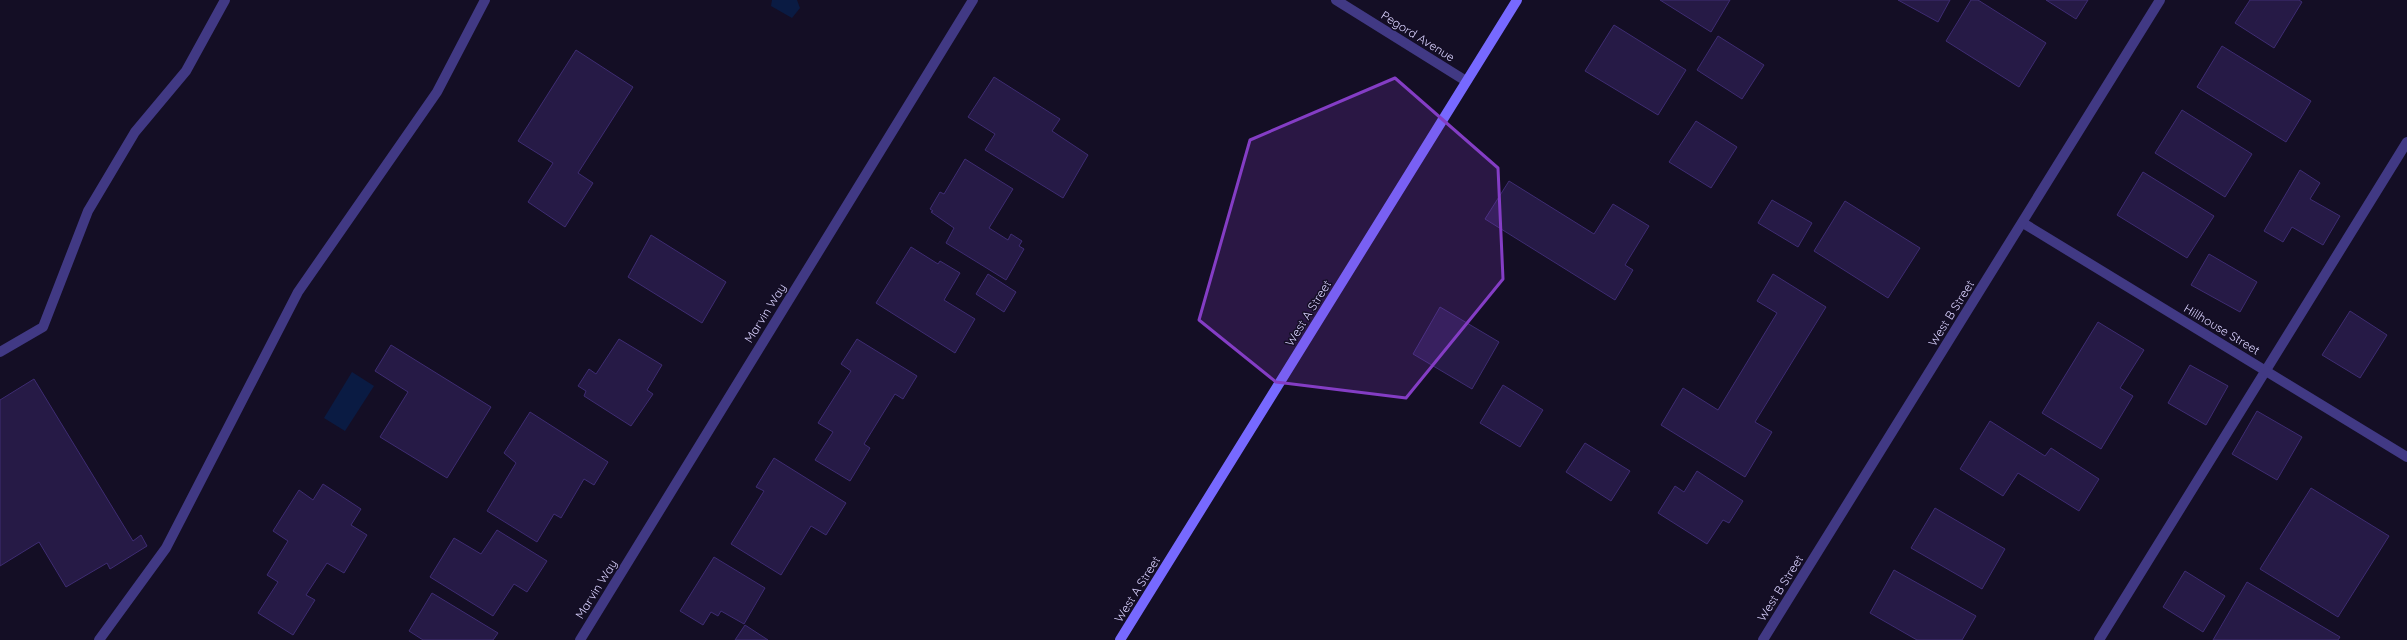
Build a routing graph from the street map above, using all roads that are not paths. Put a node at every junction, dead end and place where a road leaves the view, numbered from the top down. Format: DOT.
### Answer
graph roads {
  1 [pos="225,0"];
  2 [pos="485,0"];
  3 [pos="973,0"];
  4 [pos="1336,0"];
  5 [pos="1517,0"];
  6 [pos="2160,0"];
  7 [pos="1466,81"];
  8 [pos="2407,142"];
  9 [pos="2023,223"];
  10 [pos="0,352"];
  11 [pos="2264,370"];
  12 [pos="2407,457"];
  13 [pos="99,640"];
  14 [pos="580,640"];
  15 [pos="1120,640"];
  16 [pos="1763,640"];
  17 [pos="2099,640"];
  1 -- 10 [label="street"];
  2 -- 13 [label="street"];
  3 -- 14 [label="street, Marvin Way"];
  4 -- 7 [label="street, Pegord Avenue"];
  5 -- 7 [label="main road, West A Street"];
  6 -- 9 [label="street, West B Street"];
  7 -- 15 [label="main road, West A Street"];
  8 -- 11 [label="street"];
  9 -- 11 [label="street, Hillhouse Street"];
  9 -- 16 [label="street, West B Street"];
  11 -- 12 [label="street, Hillhouse Street"];
  11 -- 17 [label="street"];
}
